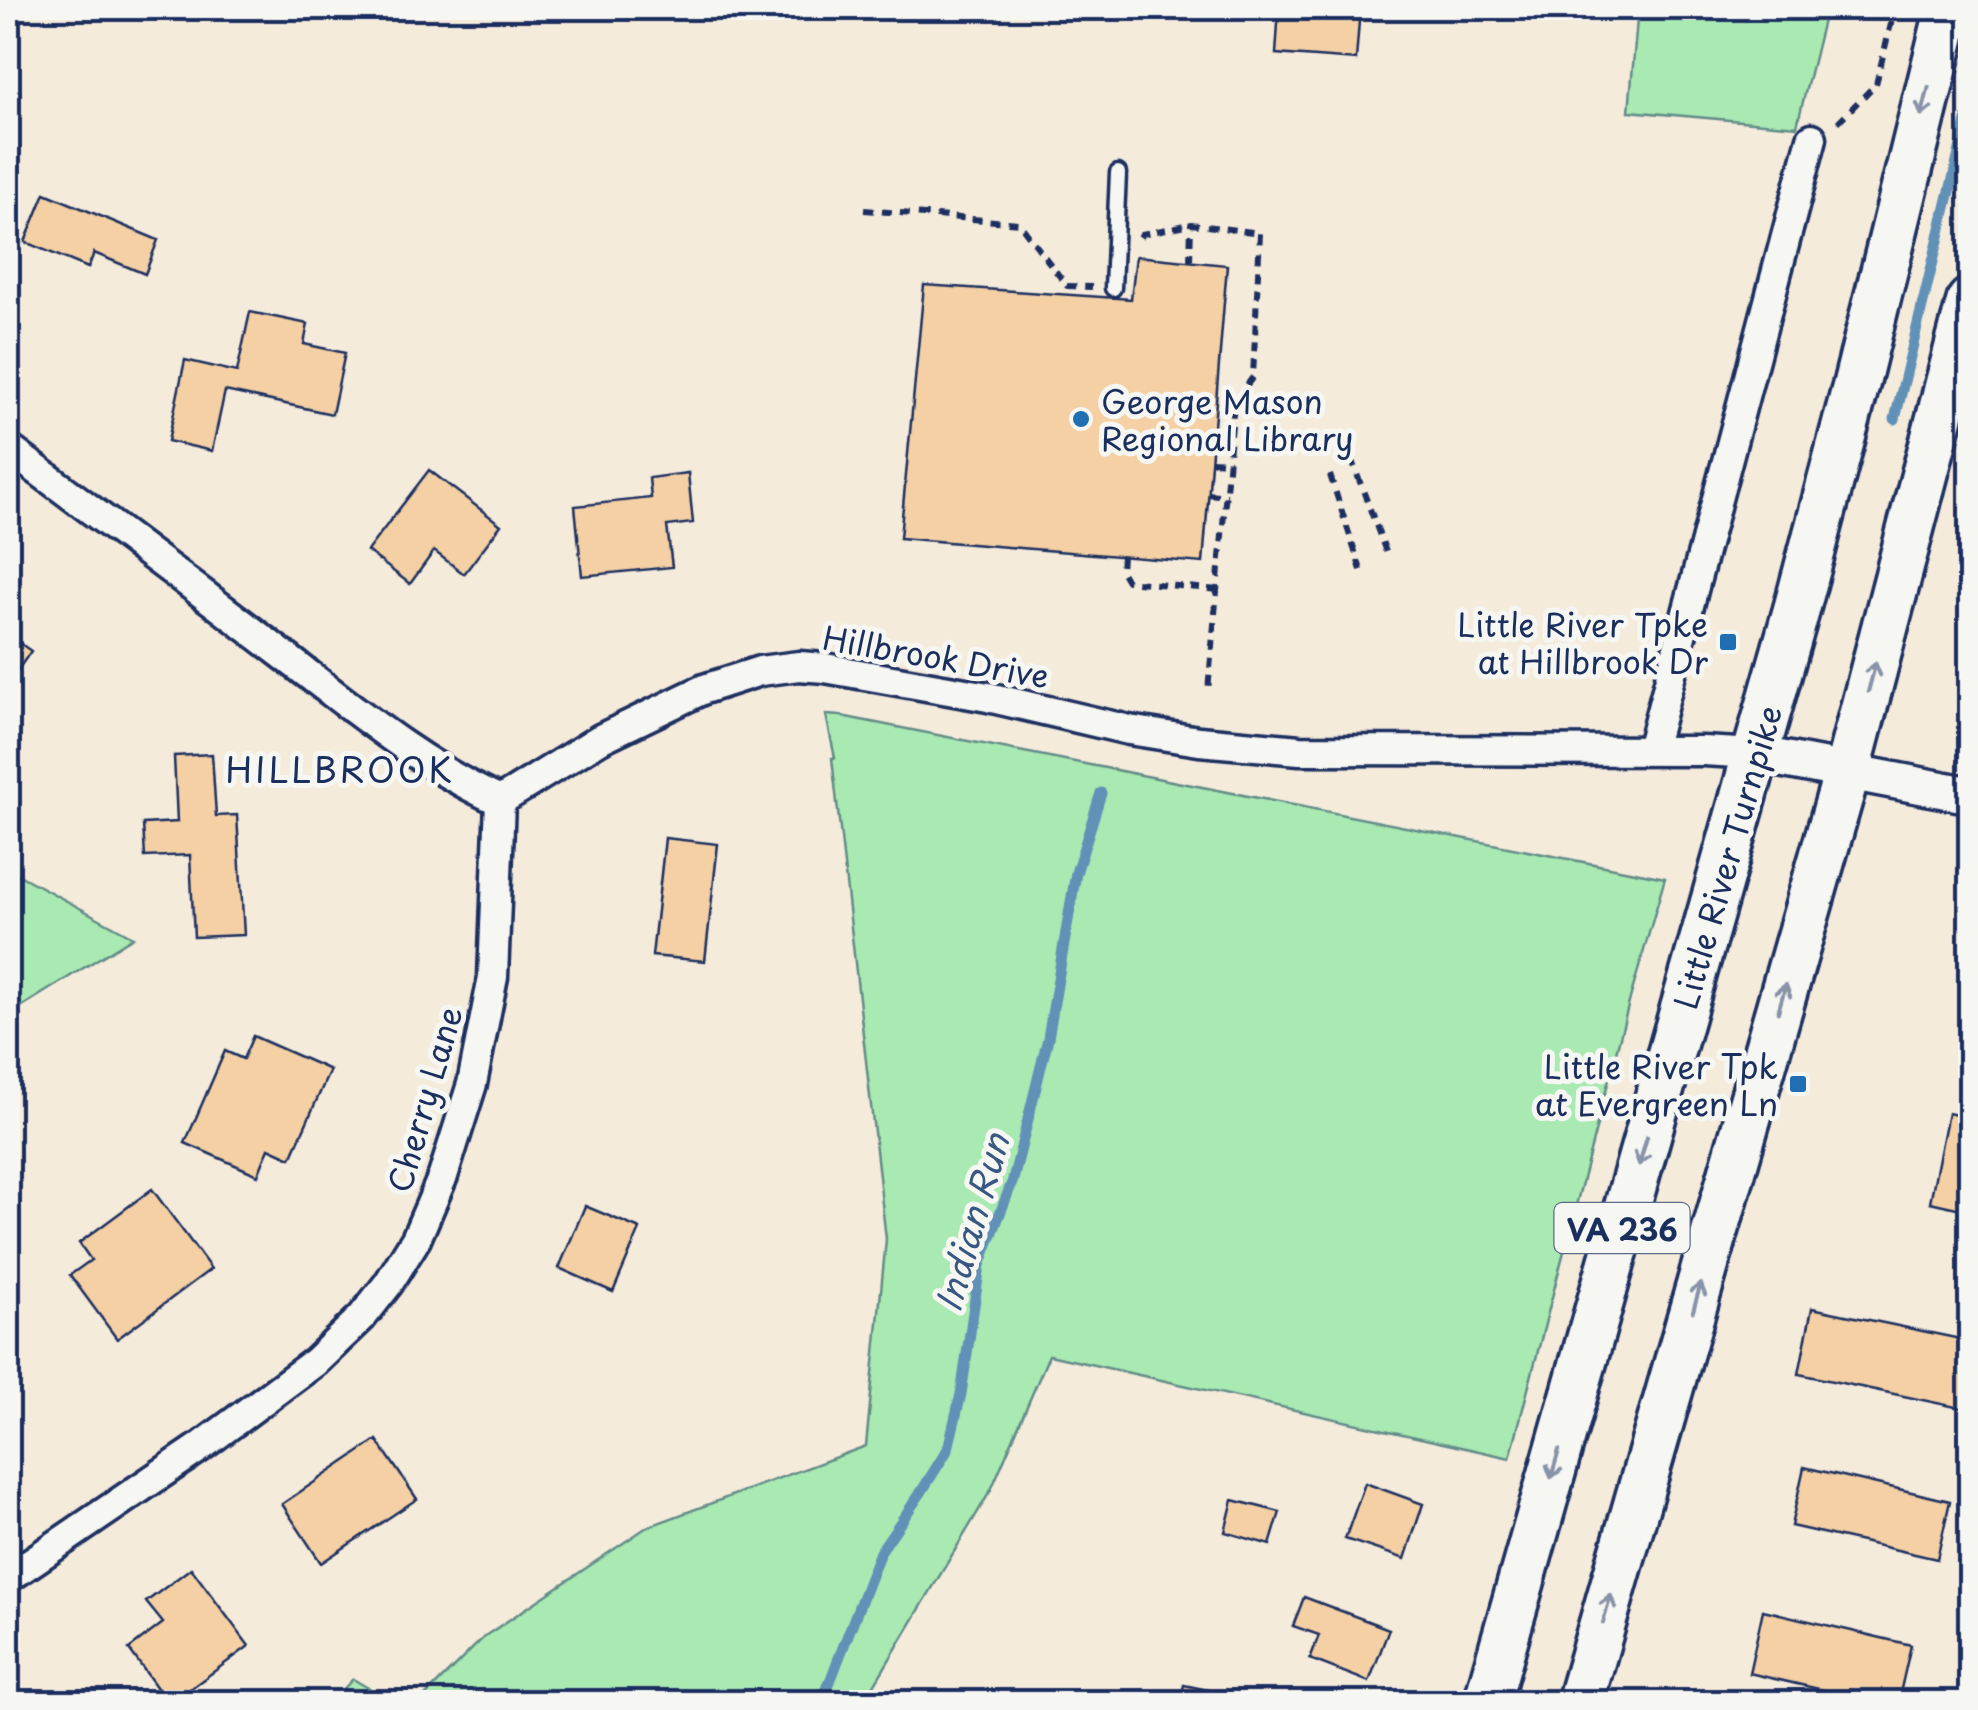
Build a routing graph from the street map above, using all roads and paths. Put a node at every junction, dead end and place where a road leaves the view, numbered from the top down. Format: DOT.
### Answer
graph roads {
  1 [pos="1895,8"];
  2 [pos="1948,8"];
  3 [pos="1812,138"];
  4 [pos="1118,173"];
  5 [pos="864,210"];
  6 [pos="1192,224"];
  7 [pos="1190,262"];
  8 [pos="1113,288"];
  9 [pos="1970,302"];
  10 [pos="8,448"];
  11 [pos="1351,458"];
  12 [pos="1211,461"];
  13 [pos="1230,462"];
  14 [pos="1330,476"];
  15 [pos="1208,494"];
  16 [pos="1227,496"];
  17 [pos="1386,552"];
  18 [pos="1122,556"];
  19 [pos="1362,574"];
  20 [pos="1219,590"];
  21 [pos="1208,691"];
  22 [pos="1651,750"];
  23 [pos="1756,754"];
  24 [pos="1847,772"];
  25 [pos="1970,795"];
  26 [pos="500,801"];
  27 [pos="8,1578"];
  28 [pos="1487,1702"];
  29 [pos="1580,1702"];
  1 -- 3 [label="path"];
  2 -- 23 [label="main road, Little River Turnpike / VA 236, one-way"];
  3 -- 22 [label="street"];
  4 -- 8 [label="lane"];
  5 -- 8 [label="path"];
  6 -- 7 [label="path"];
  6 -- 8 [label="path"];
  6 -- 13 [label="path"];
  24 -- 9 [label="main road, VA 236, one-way"];
  10 -- 26 [label="street"];
  11 -- 17 [label="path"];
  12 -- 13 [label="path"];
  13 -- 16 [label="path"];
  14 -- 19 [label="path"];
  15 -- 16 [label="path"];
  16 -- 20 [label="path"];
  18 -- 20 [label="path"];
  20 -- 21 [label="path"];
  22 -- 23 [label="street, Hillbrook Drive"];
  22 -- 26 [label="street, Hillbrook Drive"];
  23 -- 24 [label="street"];
  23 -- 28 [label="main road, Little River Turnpike / VA 236, one-way"];
  24 -- 25 [label="street"];
  29 -- 24 [label="main road, VA 236, one-way"];
  26 -- 27 [label="street, Cherry Lane"];
}
